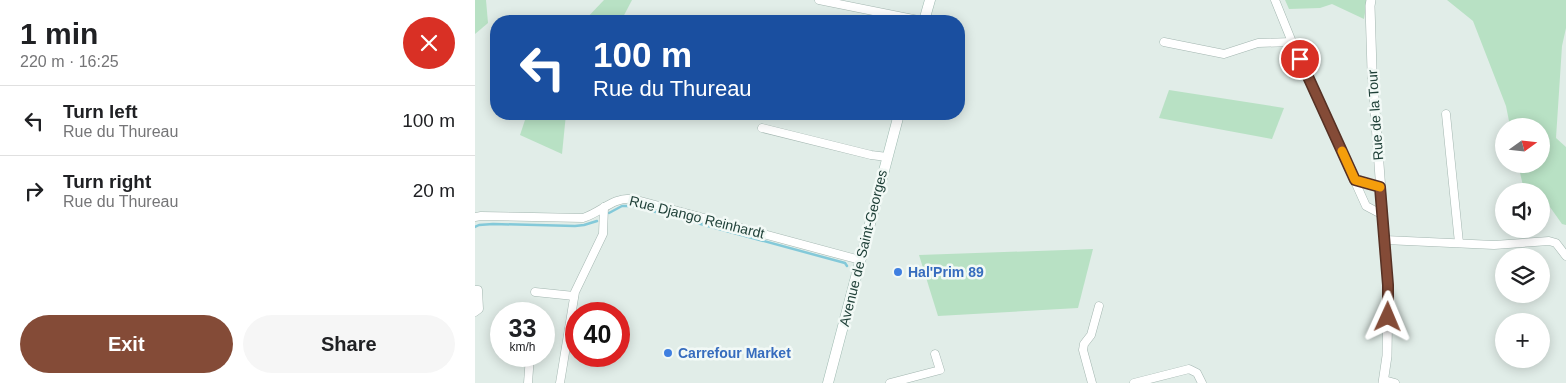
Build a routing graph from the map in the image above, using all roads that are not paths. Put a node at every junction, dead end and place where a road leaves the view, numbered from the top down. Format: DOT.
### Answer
graph roads {
  1 [pos="819,0"];
  2 [pos="930,0"];
  3 [pos="1275,0"];
  4 [pos="1371,0"];
  5 [pos="894,15"];
  6 [pos="926,15"];
  7 [pos="1164,42"];
  8 [pos="1292,42"];
  9 [pos="1446,114"];
  10 [pos="897,120"];
  11 [pos="762,128"];
  12 [pos="887,157"];
  13 [pos="1355,180"];
  14 [pos="1380,187"];
  15 [pos="604,207"];
  16 [pos="1383,215"];
  17 [pos="475,217"];
  18 [pos="1385,240"];
  19 [pos="1459,243"];
  20 [pos="1566,256"];
  21 [pos="860,260"];
  22 [pos="475,290"];
  23 [pos="535,292"];
  24 [pos="574,296"];
  25 [pos="1099,306"];
  26 [pos="475,312"];
  27 [pos="935,354"];
  28 [pos="529,367"];
  29 [pos="1384,382"];
  30 [pos="528,383"];
  31 [pos="560,383"];
  32 [pos="828,383"];
  33 [pos="890,383"];
  34 [pos="1092,383"];
  35 [pos="1134,383"];
  36 [pos="1202,383"];
  37 [pos="1395,383"];
  1 -- 5 [label="street"];
  2 -- 6 [label="main road"];
  3 -- 8 [label="street"];
  4 -- 14 [label="street, Rue de la Tour"];
  7 -- 8 [label="street"];
  8 -- 13 [label="street"];
  9 -- 19 [label="street"];
  10 -- 12 [label="main road, Avenue de Saint-Georges"];
  11 -- 12 [label="street"];
  12 -- 21 [label="main road, Avenue de Saint-Georges"];
  13 -- 14 [label="street"];
  13 -- 16 [label="street"];
  14 -- 16 [label="street, Rue de la Tour"];
  15 -- 17 [label="street, Rue Django Reinhardt"];
  15 -- 21 [label="street, Rue Django Reinhardt"];
  15 -- 24 [label="street"];
  16 -- 18 [label="street, Rue de la Tour"];
  18 -- 19 [label="street"];
  18 -- 29 [label="street, Rue de la Tour"];
  19 -- 20 [label="street"];
  21 -- 32 [label="main road, Avenue de Saint-Georges"];
  22 -- 26 [label="street"];
  23 -- 24 [label="street"];
  24 -- 31 [label="street"];
  25 -- 34 [label="street"];
  27 -- 33 [label="street"];
  28 -- 30 [label="street"];
  29 -- 37 [label="street"];
  35 -- 36 [label="street"];
}
